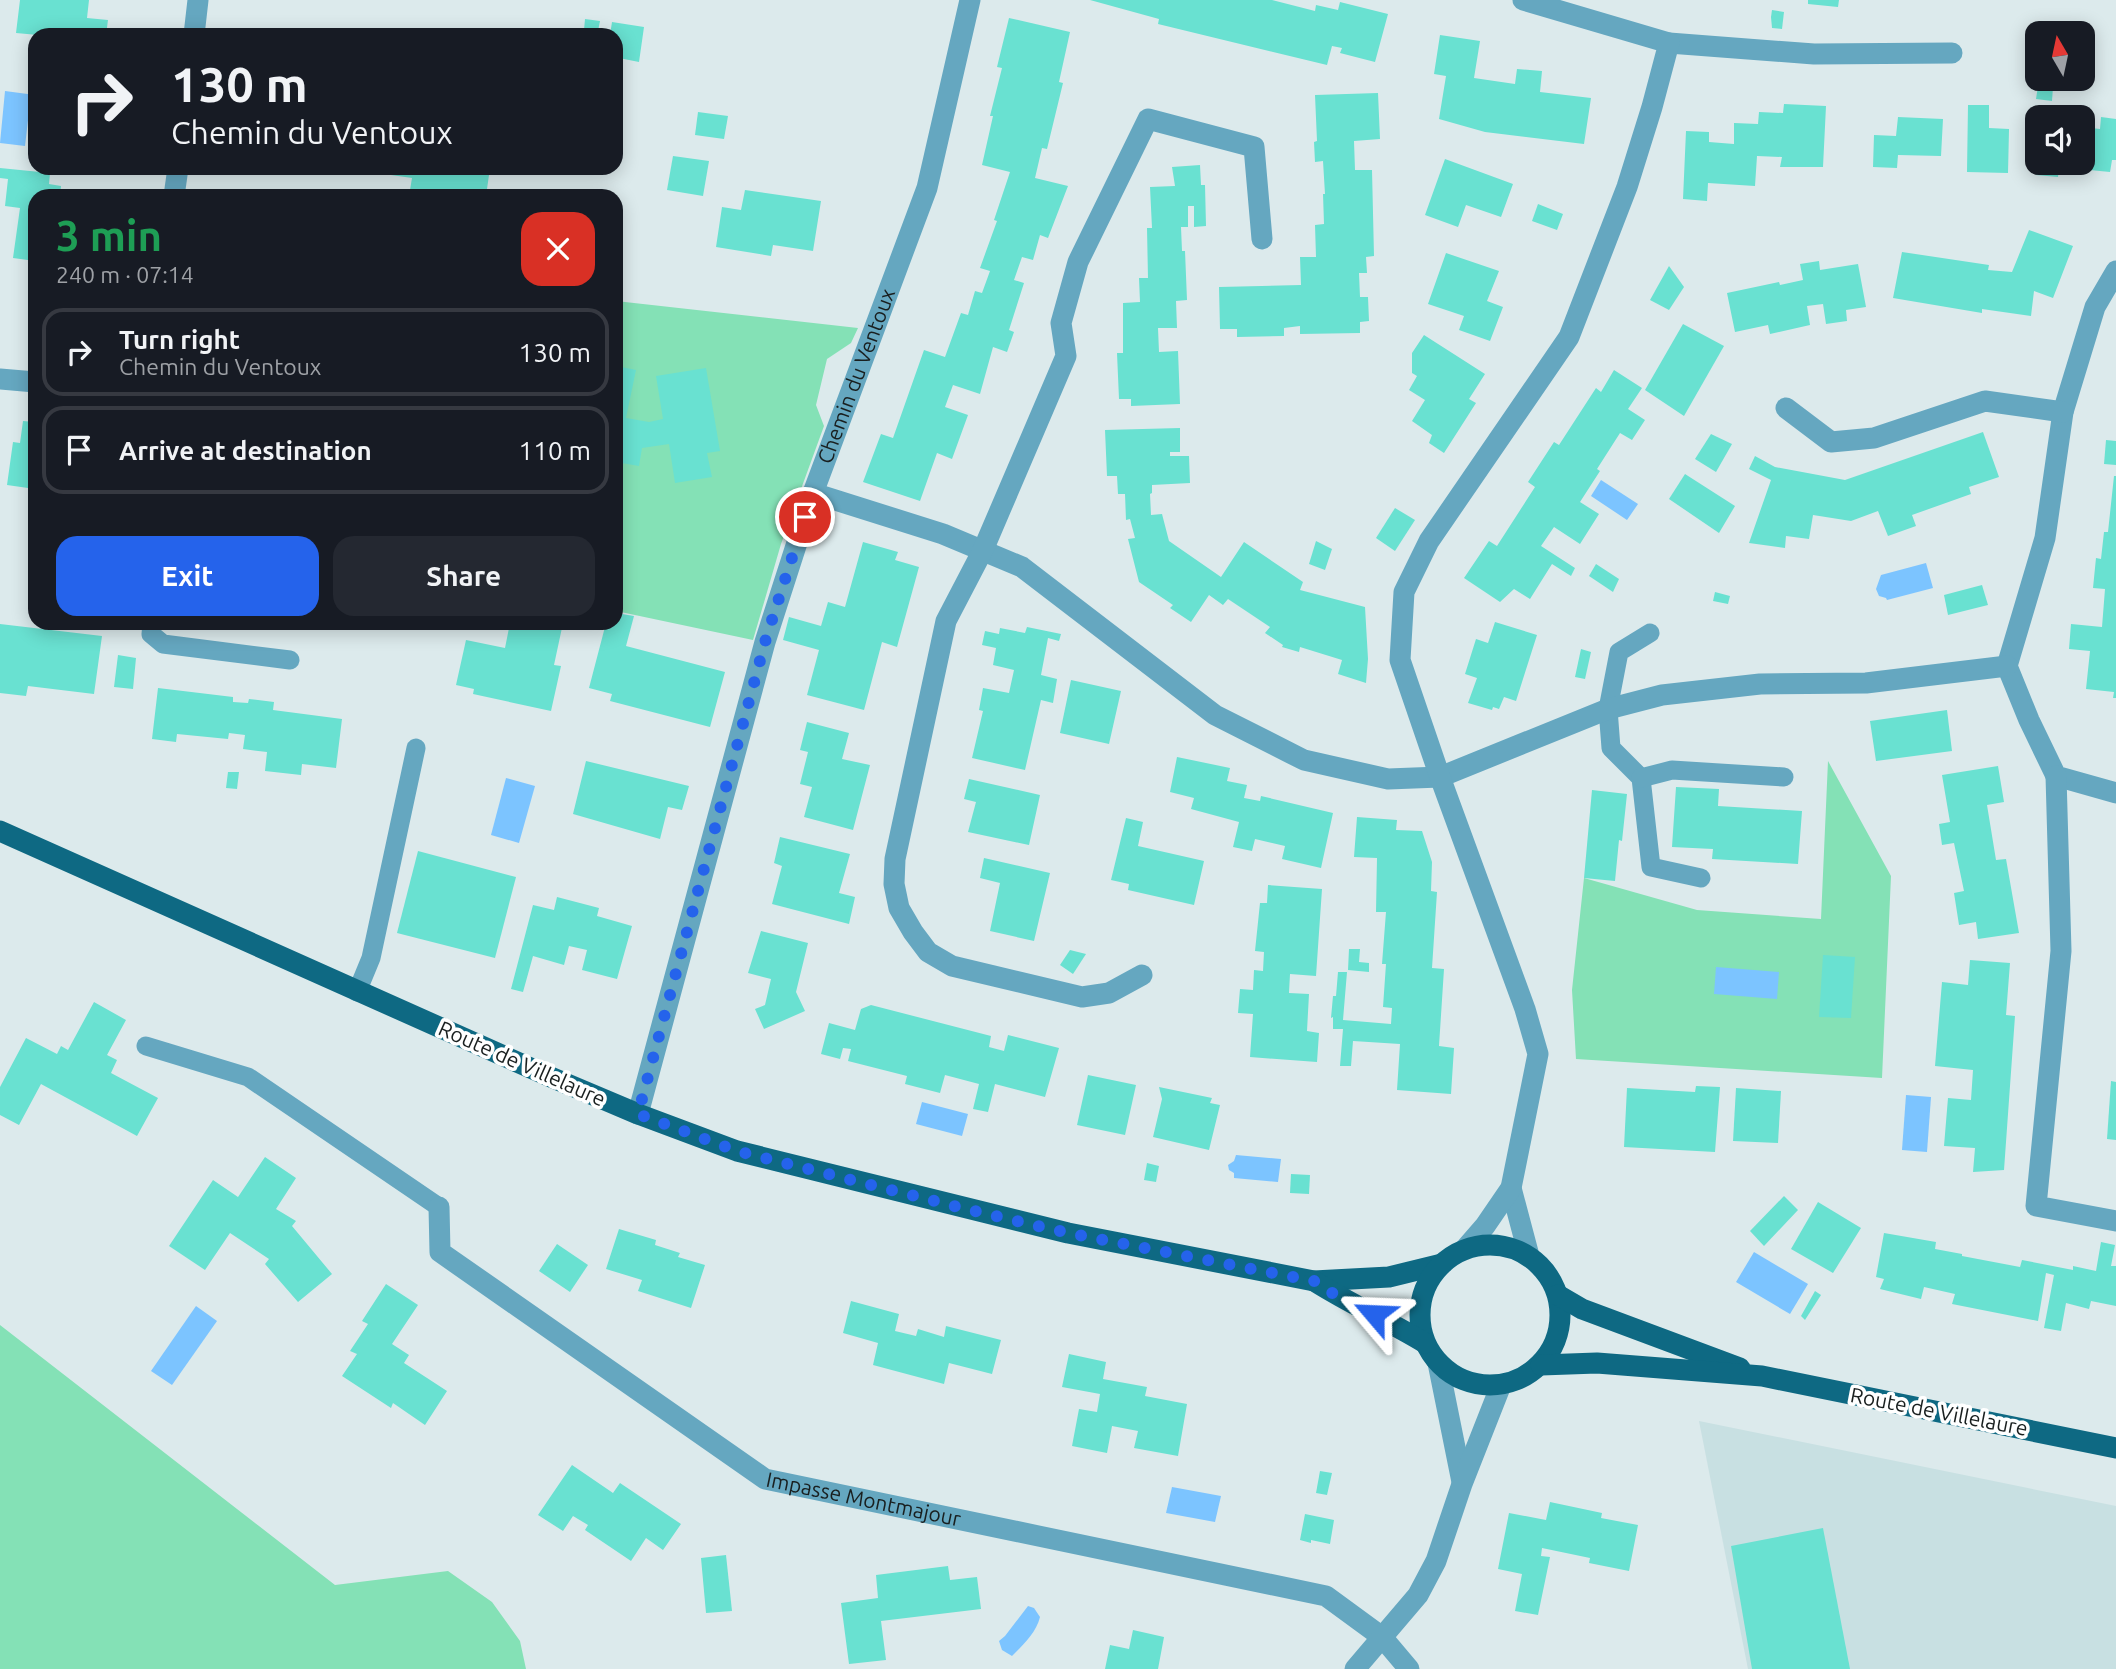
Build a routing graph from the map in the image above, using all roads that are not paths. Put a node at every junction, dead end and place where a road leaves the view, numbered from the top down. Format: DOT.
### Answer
graph roads {
  1 [pos="198,0"];
  2 [pos="970,0"];
  3 [pos="1523,0"];
  4 [pos="195,28"];
  5 [pos="1669,43"];
  6 [pos="1952,53"];
  7 [pos="1262,239"];
  8 [pos="2116,271"];
  9 [pos="0,379"];
  10 [pos="28,381"];
  11 [pos="1786,408"];
  12 [pos="2063,412"];
  13 [pos="813,493"];
  14 [pos="983,550"];
  15 [pos="151,630"];
  16 [pos="1650,633"];
  17 [pos="290,660"];
  18 [pos="2007,666"];
  19 [pos="1608,709"];
  20 [pos="416,748"];
  21 [pos="1440,776"];
  22 [pos="2056,776"];
  23 [pos="1784,777"];
  24 [pos="1641,778"];
  25 [pos="2116,793"];
  26 [pos="0,831"];
  27 [pos="1701,878"];
  28 [pos="1142,975"];
  29 [pos="357,992"];
  30 [pos="146,1046"];
  31 [pos="638,1114"];
  32 [pos="1511,1188"];
  33 [pos="439,1207"];
  34 [pos="2116,1221"];
  35 [pos="1465,1250"];
  36 [pos="1529,1256"];
  37 [pos="1442,1264"];
  38 [pos="1314,1281"];
  39 [pos="1558,1295"];
  40 [pos="1425,1343"];
  41 [pos="1438,1363"];
  42 [pos="1541,1365"];
  43 [pos="1762,1376"];
  44 [pos="1501,1385"];
  45 [pos="2116,1448"];
  46 [pos="1462,1484"];
  47 [pos="1382,1637"];
  48 [pos="1355,1669"];
  49 [pos="1409,1669"];
  1 -- 4 [label="street"];
  2 -- 13 [label="street, Chemin du Ventoux"];
  3 -- 5 [label="street"];
  5 -- 6 [label="street"];
  5 -- 21 [label="street"];
  7 -- 14 [label="street"];
  8 -- 12 [label="street"];
  9 -- 10 [label="street"];
  11 -- 12 [label="street"];
  12 -- 18 [label="street"];
  13 -- 14 [label="street"];
  13 -- 31 [label="street, Chemin du Ventoux"];
  14 -- 21 [label="street"];
  14 -- 28 [label="street"];
  15 -- 17 [label="lane"];
  16 -- 19 [label="lane"];
  18 -- 19 [label="street"];
  18 -- 22 [label="street"];
  19 -- 21 [label="street"];
  19 -- 24 [label="lane"];
  20 -- 29 [label="lane"];
  21 -- 32 [label="street"];
  22 -- 25 [label="street"];
  22 -- 34 [label="street"];
  23 -- 24 [label="lane"];
  24 -- 27 [label="lane"];
  26 -- 29 [label="main road, Route de Villelaure"];
  29 -- 31 [label="main road, Route de Villelaure"];
  30 -- 33 [label="lane"];
  31 -- 38 [label="main road, Route de Villelaure"];
  32 -- 35 [label="street"];
  32 -- 36 [label="street"];
  33 -- 47 [label="street, Impasse Montmajour"];
  35 -- 36 [label="main road"];
  35 -- 37 [label="main road"];
  36 -- 39 [label="main road"];
  37 -- 38 [label="main road, Route de Villelaure"];
  37 -- 40 [label="main road"];
  38 -- 40 [label="main road, Route de Villelaure"];
  39 -- 42 [label="main road"];
  39 -- 43 [label="main road, Route de Villelaure"];
  40 -- 41 [label="main road"];
  41 -- 44 [label="main road"];
  41 -- 46 [label="street"];
  42 -- 43 [label="main road, Route de Villelaure"];
  42 -- 44 [label="main road"];
  43 -- 45 [label="main road, Route de Villelaure"];
  44 -- 46 [label="street"];
  46 -- 47 [label="street"];
  47 -- 48 [label="street"];
  47 -- 49 [label="street"];
}
